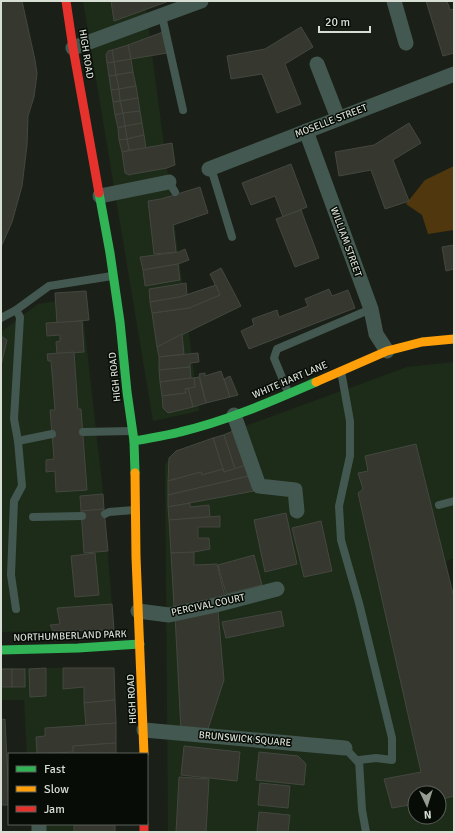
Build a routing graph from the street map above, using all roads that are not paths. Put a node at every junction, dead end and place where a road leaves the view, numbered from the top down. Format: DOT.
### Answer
graph roads {
  1 [pos="66,1"];
  2 [pos="201,1"];
  3 [pos="394,1"];
  4 [pos="162,16"];
  5 [pos="406,43"];
  6 [pos="73,48"];
  7 [pos="317,64"];
  8 [pos="454,74"];
  9 [pos="183,110"];
  10 [pos="338,118"];
  11 [pos="306,131"];
  12 [pos="210,168"];
  13 [pos="172,187"];
  14 [pos="100,196"];
  15 [pos="232,237"];
  16 [pos="113,276"];
  17 [pos="371,309"];
  18 [pos="16,310"];
  19 [pos="1,318"];
  20 [pos="454,339"];
  21 [pos="387,351"];
  22 [pos="341,371"];
  23 [pos="288,393"];
  24 [pos="234,414"];
  25 [pos="132,431"];
  26 [pos="82,432"];
  27 [pos="52,434"];
  28 [pos="18,441"];
  29 [pos="134,441"];
  30 [pos="454,501"];
  31 [pos="439,505"];
  32 [pos="135,510"];
  33 [pos="297,511"];
  34 [pos="105,514"];
  35 [pos="82,516"];
  36 [pos="33,517"];
  37 [pos="277,589"];
  38 [pos="16,609"];
  39 [pos="138,611"];
  40 [pos="140,644"];
  41 [pos="1,650"];
  42 [pos="144,730"];
  43 [pos="345,748"];
  44 [pos="144,753"];
  45 [pos="359,763"];
  46 [pos="366,832"];
  1 -- 6 [label="main road, HIGH ROAD"];
  2 -- 4 [label="street"];
  3 -- 5 [label="street"];
  4 -- 6 [label="street"];
  4 -- 9 [label="lane"];
  6 -- 14 [label="main road, HIGH ROAD"];
  7 -- 10 [label="street"];
  8 -- 10 [label="street, MOSELLE STREET"];
  10 -- 11 [label="street, MOSELLE STREET"];
  11 -- 12 [label="street, MOSELLE STREET"];
  11 -- 17 [label="street, WILLIAM STREET"];
  12 -- 15 [label="lane"];
  13 -- 14 [label="street"];
  14 -- 16 [label="main road, HIGH ROAD"];
  16 -- 18 [label="lane"];
  16 -- 25 [label="main road, HIGH ROAD"];
  17 -- 21 [label="street, WILLIAM STREET"];
  17 -- 23 [label="lane"];
  18 -- 19 [label="lane"];
  18 -- 28 [label="lane"];
  20 -- 21 [label="main road, WHITE HART LANE"];
  21 -- 22 [label="main road, WHITE HART LANE"];
  22 -- 23 [label="main road, WHITE HART LANE"];
  22 -- 45 [label="lane"];
  23 -- 24 [label="main road, WHITE HART LANE"];
  24 -- 29 [label="main road, WHITE HART LANE"];
  24 -- 33 [label="street"];
  25 -- 26 [label="lane"];
  25 -- 29 [label="main road, HIGH ROAD"];
  27 -- 28 [label="lane"];
  28 -- 38 [label="lane"];
  29 -- 32 [label="main road, HIGH ROAD"];
  30 -- 31 [label="lane"];
  32 -- 34 [label="lane"];
  32 -- 39 [label="main road, HIGH ROAD"];
  35 -- 36 [label="lane"];
  37 -- 39 [label="street, PERCIVAL COURT"];
  39 -- 40 [label="main road, HIGH ROAD"];
  40 -- 41 [label="main road, NORTHUMBERLAND PARK"];
  40 -- 42 [label="main road, HIGH ROAD"];
  42 -- 43 [label="street, BRUNSWICK SQUARE"];
  42 -- 44 [label="main road, HIGH ROAD"];
  43 -- 45 [label="lane"];
  45 -- 46 [label="lane"];
}
